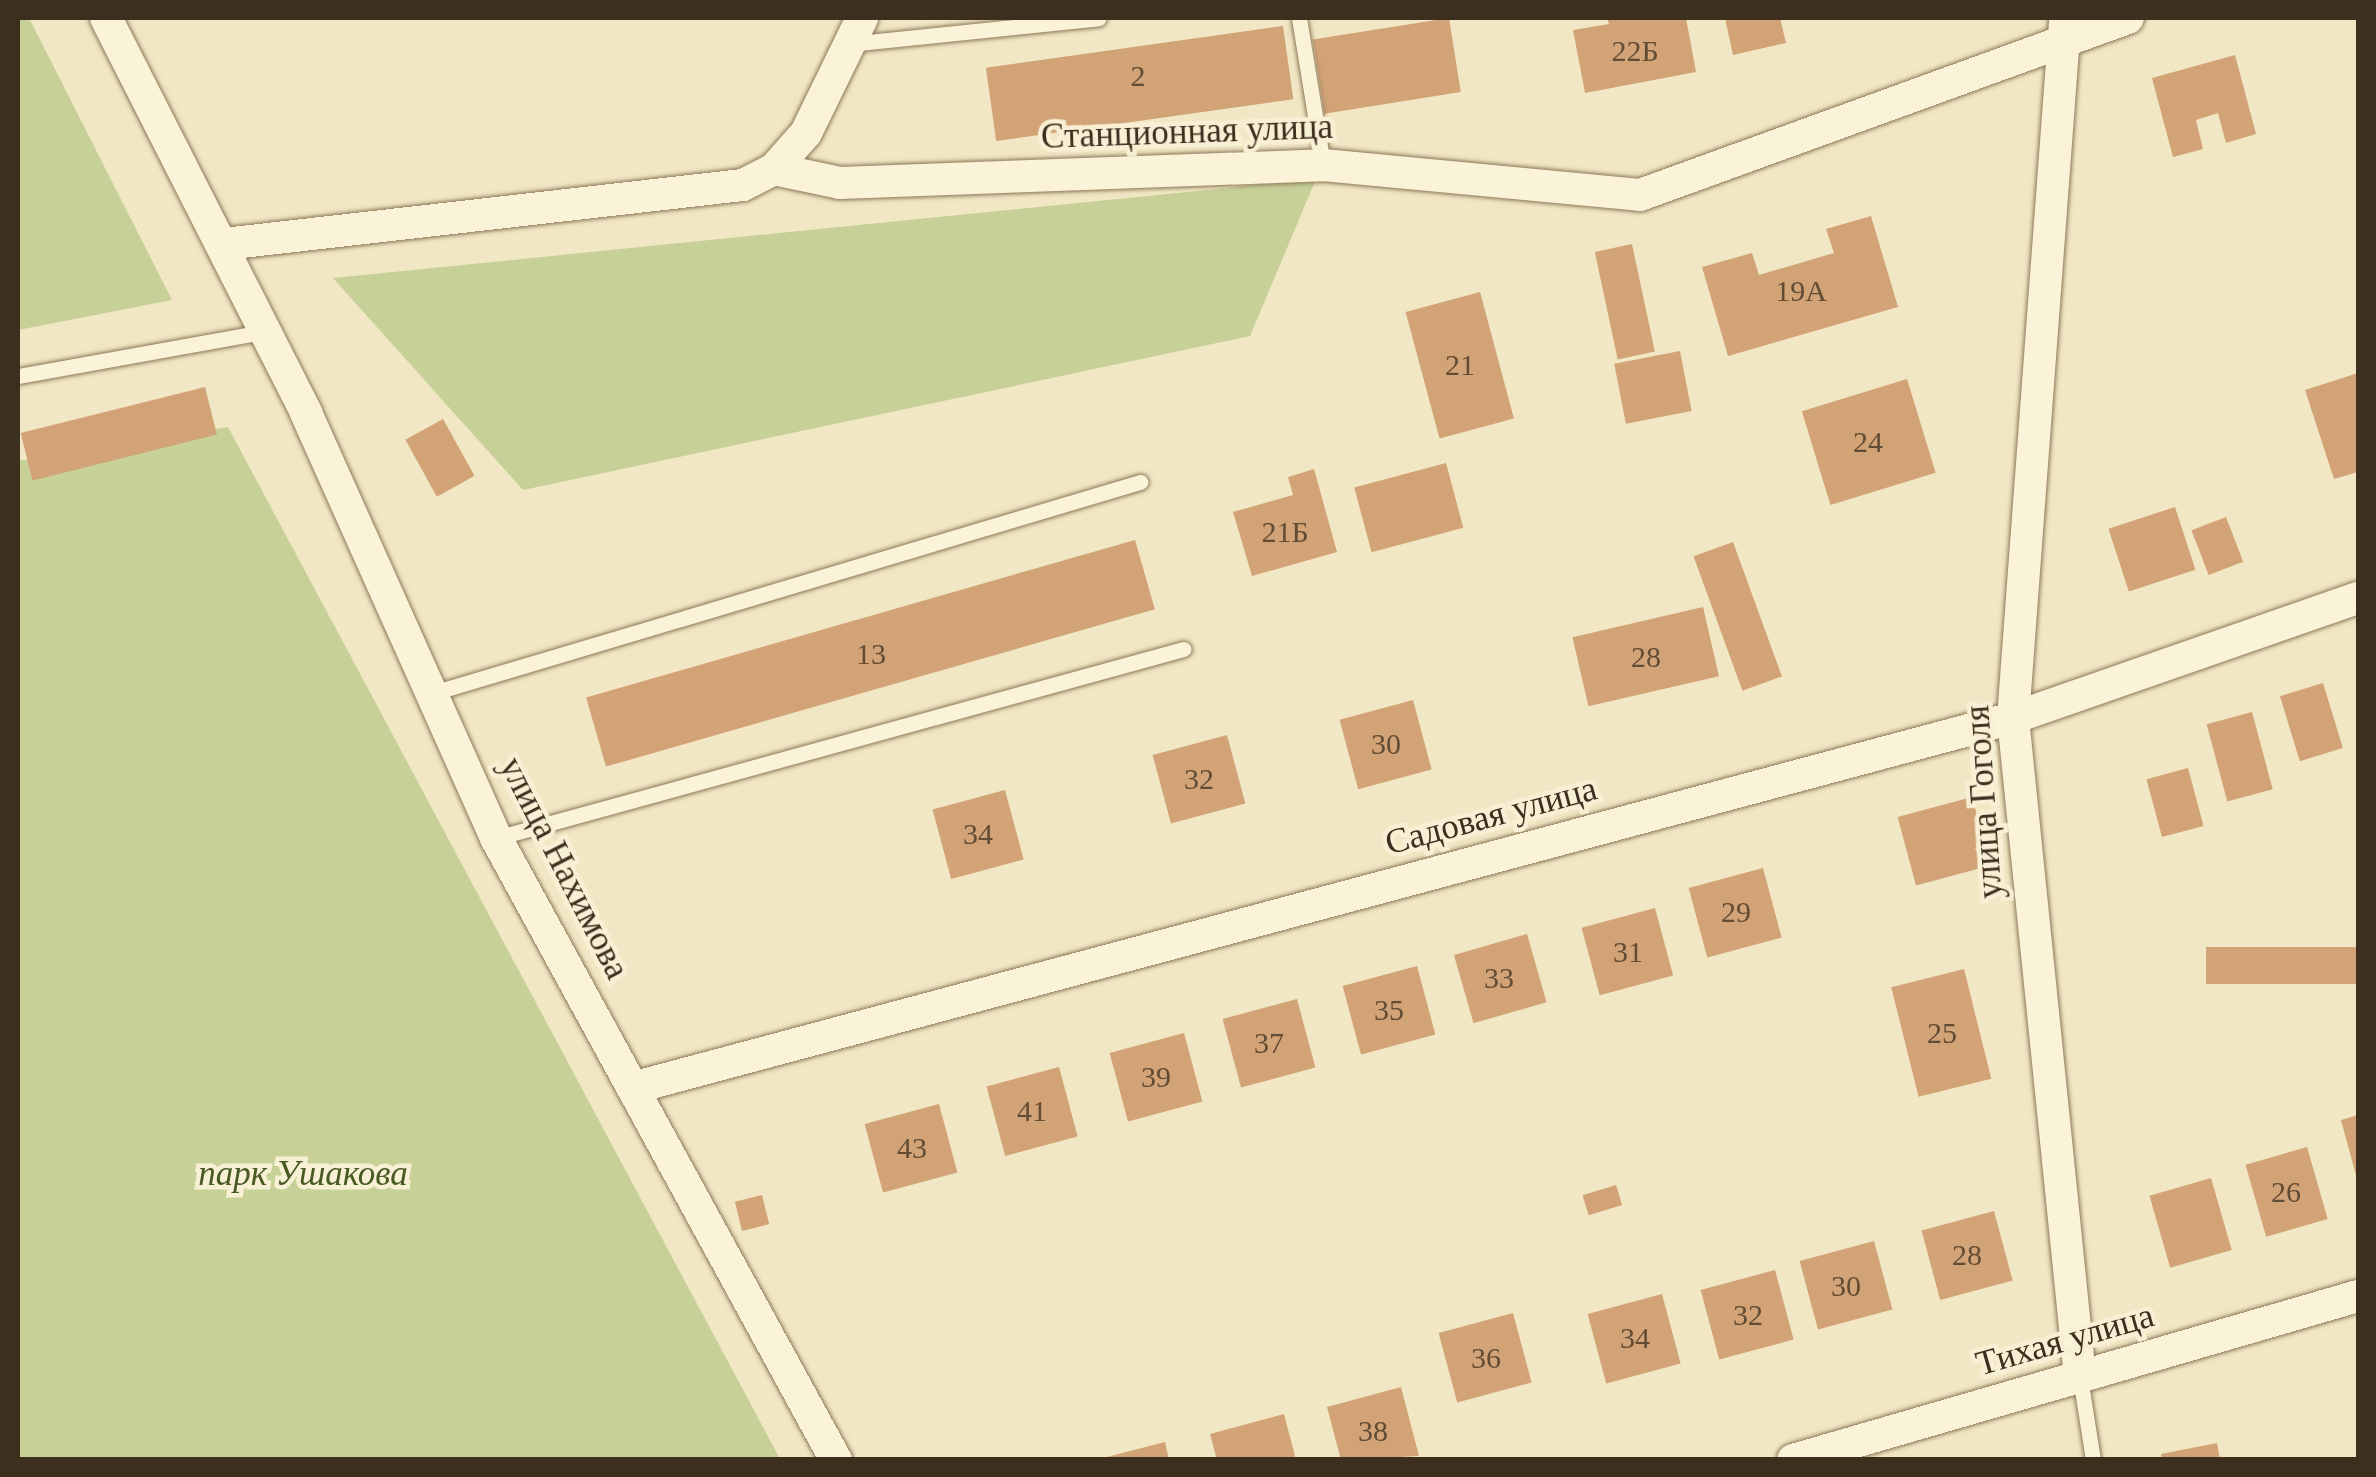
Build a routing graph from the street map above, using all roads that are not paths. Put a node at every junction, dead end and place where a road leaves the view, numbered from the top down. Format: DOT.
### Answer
graph roads {
  1 [pos="106,18"];
  2 [pos="1099,18"];
  3 [pos="1299,18"];
  4 [pos="2128,18"];
  5 [pos="2065,29"];
  6 [pos="855,31"];
  7 [pos="1323,165"];
  8 [pos="774,170"];
  9 [pos="224,244"];
  10 [pos="267,331"];
  11 [pos="18,376"];
  12 [pos="1140,482"];
  13 [pos="2358,598"];
  14 [pos="1183,649"];
  15 [pos="436,692"];
  16 [pos="2012,718"];
  17 [pos="496,838"];
  18 [pos="636,1087"];
  19 [pos="2358,1296"];
  20 [pos="2080,1377"];
  21 [pos="836,1460"];
  22 [pos="1794,1460"];
  23 [pos="2094,1460"];
  1 -- 9 [label="street, улица Нахимова"];
  2 -- 6 [label="lane"];
  3 -- 7 [label="lane"];
  4 -- 5 [label="street, Станционная улица"];
  5 -- 7 [label="street, Станционная улица"];
  5 -- 16 [label="street, улица Гоголя"];
  6 -- 8 [label="street"];
  7 -- 8 [label="street, Станционная улица"];
  8 -- 9 [label="street"];
  9 -- 10 [label="street, улица Нахимова"];
  10 -- 11 [label="lane"];
  10 -- 15 [label="street, улица Нахимова"];
  12 -- 15 [label="lane"];
  13 -- 16 [label="street, Садовая улица"];
  14 -- 17 [label="lane"];
  15 -- 17 [label="street, улица Нахимова"];
  16 -- 18 [label="street, Садовая улица"];
  16 -- 20 [label="street, улица Гоголя"];
  17 -- 18 [label="street, улица Нахимова"];
  18 -- 21 [label="street, улица Нахимова"];
  19 -- 20 [label="street, Тихая улица"];
  20 -- 22 [label="street, Тихая улица"];
  20 -- 23 [label="lane, улица Гоголя"];
}
